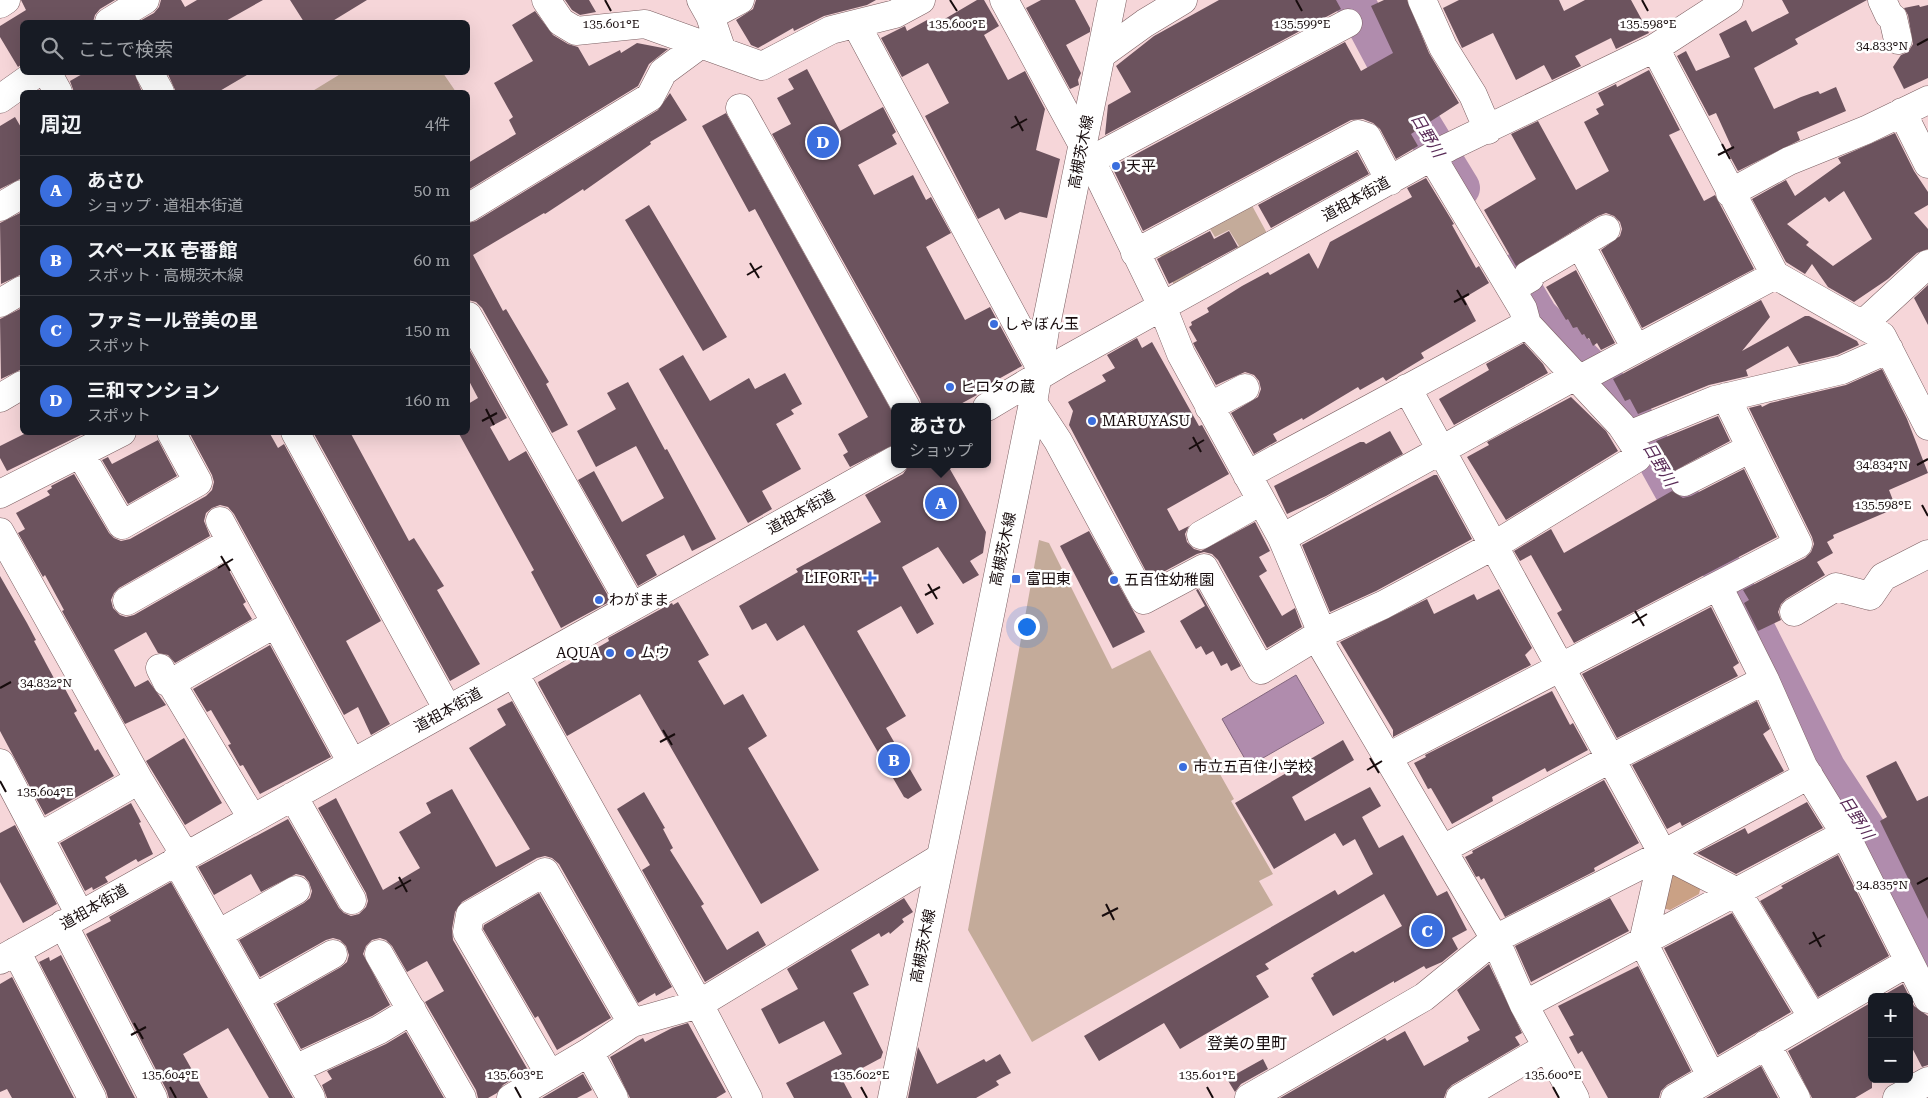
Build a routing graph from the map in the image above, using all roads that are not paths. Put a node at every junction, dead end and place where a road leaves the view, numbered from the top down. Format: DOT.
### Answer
graph roads {
  1 [pos="6,0"];
  2 [pos="145,0"];
  3 [pos="546,0"];
  4 [pos="740,0"];
  5 [pos="921,0"];
  6 [pos="1112,0"];
  7 [pos="1184,0"];
  8 [pos="1422,0"];
  9 [pos="1729,0"];
  10 [pos="1882,0"];
  11 [pos="1007,1"];
  12 [pos="0,4"];
  13 [pos="705,8"];
  14 [pos="1698,10"];
  15 [pos="115,15"];
  16 [pos="1348,23"];
  17 [pos="856,24"];
  18 [pos="1898,40"];
  19 [pos="712,48"];
  20 [pos="1655,48"];
  21 [pos="1102,54"];
  22 [pos="34,75"];
  23 [pos="49,75"];
  24 [pos="151,75"];
  25 [pos="57,90"];
  26 [pos="159,90"];
  27 [pos="0,99"];
  28 [pos="1928,100"];
  29 [pos="740,108"];
  30 [pos="1902,112"];
  31 [pos="1488,130"];
  32 [pos="1087,152"];
  33 [pos="1436,154"];
  34 [pos="1928,164"];
  35 [pos="1390,181"];
  36 [pos="1730,193"];
  37 [pos="20,195"];
  38 [pos="0,207"];
  39 [pos="470,207"];
  40 [pos="1606,229"];
  41 [pos="1580,244"];
  42 [pos="1135,253"];
  43 [pos="1928,264"];
  44 [pos="1775,275"];
  45 [pos="1519,283"];
  46 [pos="20,291"];
  47 [pos="0,302"];
  48 [pos="1162,306"];
  49 [pos="470,320"];
  50 [pos="1527,324"];
  51 [pos="1862,324"];
  52 [pos="1636,349"];
  53 [pos="1890,349"];
  54 [pos="1038,371"];
  55 [pos="1578,377"];
  56 [pos="20,386"];
  57 [pos="1245,388"];
  58 [pos="1407,388"];
  59 [pos="1726,397"];
  60 [pos="0,398"];
  61 [pos="904,403"];
  62 [pos="1033,403"];
  63 [pos="991,405"];
  64 [pos="1209,406"];
  65 [pos="1928,426"];
  66 [pos="1638,431"];
  67 [pos="116,435"];
  68 [pos="173,435"];
  69 [pos="297,435"];
  70 [pos="1751,448"];
  71 [pos="1442,449"];
  72 [pos="80,453"];
  73 [pos="891,462"];
  74 [pos="1247,476"];
  75 [pos="1684,482"];
  76 [pos="0,494"];
  77 [pos="1261,501"];
  78 [pos="0,532"];
  79 [pos="1201,535"];
  80 [pos="1282,538"];
  81 [pos="1494,546"];
  82 [pos="1928,554"];
  83 [pos="1727,581"];
  84 [pos="127,601"];
  85 [pos="632,607"];
  86 [pos="1794,612"];
  87 [pos="276,623"];
  88 [pos="1322,633"];
  89 [pos="1560,666"];
  90 [pos="514,673"];
  91 [pos="1765,680"];
  92 [pos="448,710"];
  93 [pos="1388,757"];
  94 [pos="1610,759"];
  95 [pos="0,763"];
  96 [pos="352,763"];
  97 [pos="1809,775"];
  98 [pos="139,780"];
  99 [pos="293,796"];
  100 [pos="252,818"];
  101 [pos="1845,834"];
  102 [pos="39,837"];
  103 [pos="1443,849"];
  104 [pos="1663,854"];
  105 [pos="181,858"];
  106 [pos="940,858"];
  107 [pos="296,890"];
  108 [pos="1736,892"];
  109 [pos="352,900"];
  110 [pos="72,920"];
  111 [pos="218,934"];
  112 [pos="1495,939"];
  113 [pos="1642,942"];
  114 [pos="333,954"];
  115 [pos="379,954"];
  116 [pos="8,955"];
  117 [pos="1909,962"];
  118 [pos="255,998"];
  119 [pos="1928,999"];
  120 [pos="699,1004"];
  121 [pos="1524,1005"];
  122 [pos="412,1010"];
  123 [pos="1813,1018"];
  124 [pos="632,1023"];
  125 [pos="1766,1044"];
  126 [pos="1547,1047"];
  127 [pos="589,1052"];
  128 [pos="295,1069"];
  129 [pos="550,1075"];
  130 [pos="1711,1076"];
  131 [pos="1928,1080"];
  132 [pos="92,1098"];
  133 [pos="153,1098"];
  134 [pos="311,1098"];
  135 [pos="462,1098"];
  136 [pos="511,1098"];
  137 [pos="614,1098"];
  138 [pos="748,1098"];
  139 [pos="892,1098"];
  140 [pos="1249,1098"];
  141 [pos="1460,1098"];
  142 [pos="1575,1098"];
  143 [pos="1675,1098"];
  144 [pos="1796,1098"];
  145 [pos="1897,1098"];
  1 -- 12 [label="street"];
  2 -- 15 [label="street"];
  3 -- 19 [label="street"];
  4 -- 13 [label="street"];
  5 -- 17 [label="street"];
  6 -- 21 [label="street, 高槻茨木線"];
  7 -- 21 [label="street"];
  8 -- 31 [label="street"];
  9 -- 14 [label="street, 道祖本街道"];
  10 -- 18 [label="street"];
  11 -- 32 [label="street"];
  13 -- 19 [label="street"];
  14 -- 20 [label="street, 道祖本街道"];
  16 -- 32 [label="street"];
  17 -- 19 [label="street"];
  17 -- 54 [label="street"];
  19 -- 39 [label="street"];
  20 -- 31 [label="street, 道祖本街道"];
  20 -- 36 [label="street"];
  21 -- 32 [label="street, 高槻茨木線"];
  22 -- 27 [label="street"];
  23 -- 25 [label="street"];
  24 -- 26 [label="street"];
  28 -- 30 [label="street"];
  29 -- 61 [label="street"];
  30 -- 34 [label="street"];
  30 -- 36 [label="street"];
  31 -- 33 [label="street, 道祖本街道"];
  32 -- 42 [label="street"];
  32 -- 54 [label="street, 高槻茨木線"];
  33 -- 35 [label="street, 道祖本街道"];
  33 -- 45 [label="street"];
  35 -- 42 [label="street"];
  35 -- 48 [label="street, 道祖本街道"];
  36 -- 44 [label="street"];
  37 -- 38 [label="street"];
  40 -- 41 [label="street"];
  41 -- 45 [label="street"];
  41 -- 52 [label="street"];
  42 -- 48 [label="street"];
  43 -- 51 [label="street"];
  44 -- 51 [label="street"];
  44 -- 52 [label="street"];
  45 -- 50 [label="street"];
  46 -- 47 [label="street"];
  48 -- 54 [label="street, 道祖本街道"];
  48 -- 64 [label="street"];
  49 -- 85 [label="street"];
  50 -- 55 [label="street"];
  50 -- 58 [label="street"];
  51 -- 53 [label="street"];
  52 -- 55 [label="street"];
  53 -- 59 [label="street"];
  53 -- 65 [label="street"];
  54 -- 62 [label="street, 高槻茨木線"];
  54 -- 63 [label="street, 道祖本街道"];
  55 -- 66 [label="street"];
  55 -- 71 [label="street"];
  56 -- 60 [label="street"];
  57 -- 64 [label="street"];
  58 -- 71 [label="street"];
  58 -- 74 [label="street"];
  59 -- 66 [label="street"];
  59 -- 70 [label="street"];
  62 -- 88 [label="street"];
  62 -- 106 [label="street, 高槻茨木線"];
  64 -- 74 [label="street"];
  66 -- 81 [label="street"];
  67 -- 72 [label="street"];
  68 -- 72 [label="street"];
  69 -- 92 [label="street"];
  70 -- 75 [label="street"];
  70 -- 83 [label="street"];
  71 -- 80 [label="street"];
  71 -- 81 [label="street"];
  72 -- 76 [label="street"];
  73 -- 85 [label="street, 道祖本街道"];
  74 -- 77 [label="street"];
  77 -- 79 [label="street"];
  77 -- 80 [label="street"];
  78 -- 98 [label="street"];
  80 -- 88 [label="street"];
  81 -- 88 [label="street"];
  81 -- 89 [label="street"];
  82 -- 86 [label="street"];
  83 -- 89 [label="street"];
  83 -- 91 [label="street"];
  84 -- 87 [label="street"];
  85 -- 90 [label="street, 道祖本街道"];
  87 -- 96 [label="street"];
  87 -- 100 [label="street"];
  88 -- 93 [label="street"];
  89 -- 93 [label="street"];
  89 -- 94 [label="street"];
  90 -- 92 [label="street, 道祖本街道"];
  90 -- 120 [label="street"];
  91 -- 94 [label="street"];
  91 -- 97 [label="street"];
  92 -- 96 [label="street, 道祖本街道"];
  93 -- 103 [label="street"];
  94 -- 103 [label="street"];
  94 -- 104 [label="street"];
  95 -- 102 [label="street"];
  96 -- 99 [label="street, 道祖本街道"];
  97 -- 101 [label="street"];
  97 -- 104 [label="street"];
  98 -- 102 [label="street"];
  98 -- 105 [label="street"];
  99 -- 100 [label="street, 道祖本街道"];
  99 -- 109 [label="street"];
  100 -- 105 [label="street, 道祖本街道"];
  101 -- 108 [label="street"];
  101 -- 117 [label="street"];
  102 -- 110 [label="street"];
  103 -- 112 [label="street"];
  104 -- 108 [label="street"];
  104 -- 112 [label="street"];
  104 -- 113 [label="street"];
  105 -- 110 [label="street, 道祖本街道"];
  105 -- 111 [label="street"];
  106 -- 120 [label="street"];
  106 -- 139 [label="street, 高槻茨木線"];
  107 -- 111 [label="street"];
  108 -- 113 [label="street"];
  108 -- 123 [label="street"];
  110 -- 116 [label="street, 道祖本街道"];
  110 -- 133 [label="street"];
  111 -- 118 [label="street"];
  112 -- 121 [label="street"];
  112 -- 140 [label="street"];
  113 -- 121 [label="street"];
  113 -- 130 [label="street"];
  114 -- 118 [label="street"];
  115 -- 122 [label="street"];
  116 -- 132 [label="street"];
  117 -- 119 [label="street"];
  117 -- 123 [label="street"];
  118 -- 128 [label="street"];
  120 -- 124 [label="street"];
  120 -- 138 [label="street"];
  121 -- 126 [label="street"];
  122 -- 128 [label="street"];
  122 -- 135 [label="street"];
  123 -- 125 [label="street"];
  124 -- 127 [label="street"];
  124 -- 129 [label="street"];
  125 -- 130 [label="street"];
  125 -- 144 [label="street"];
  126 -- 141 [label="street"];
  126 -- 142 [label="street"];
  127 -- 129 [label="street"];
  127 -- 137 [label="street"];
  128 -- 134 [label="street"];
  129 -- 136 [label="street"];
  130 -- 143 [label="street"];
  131 -- 145 [label="street"];
}
